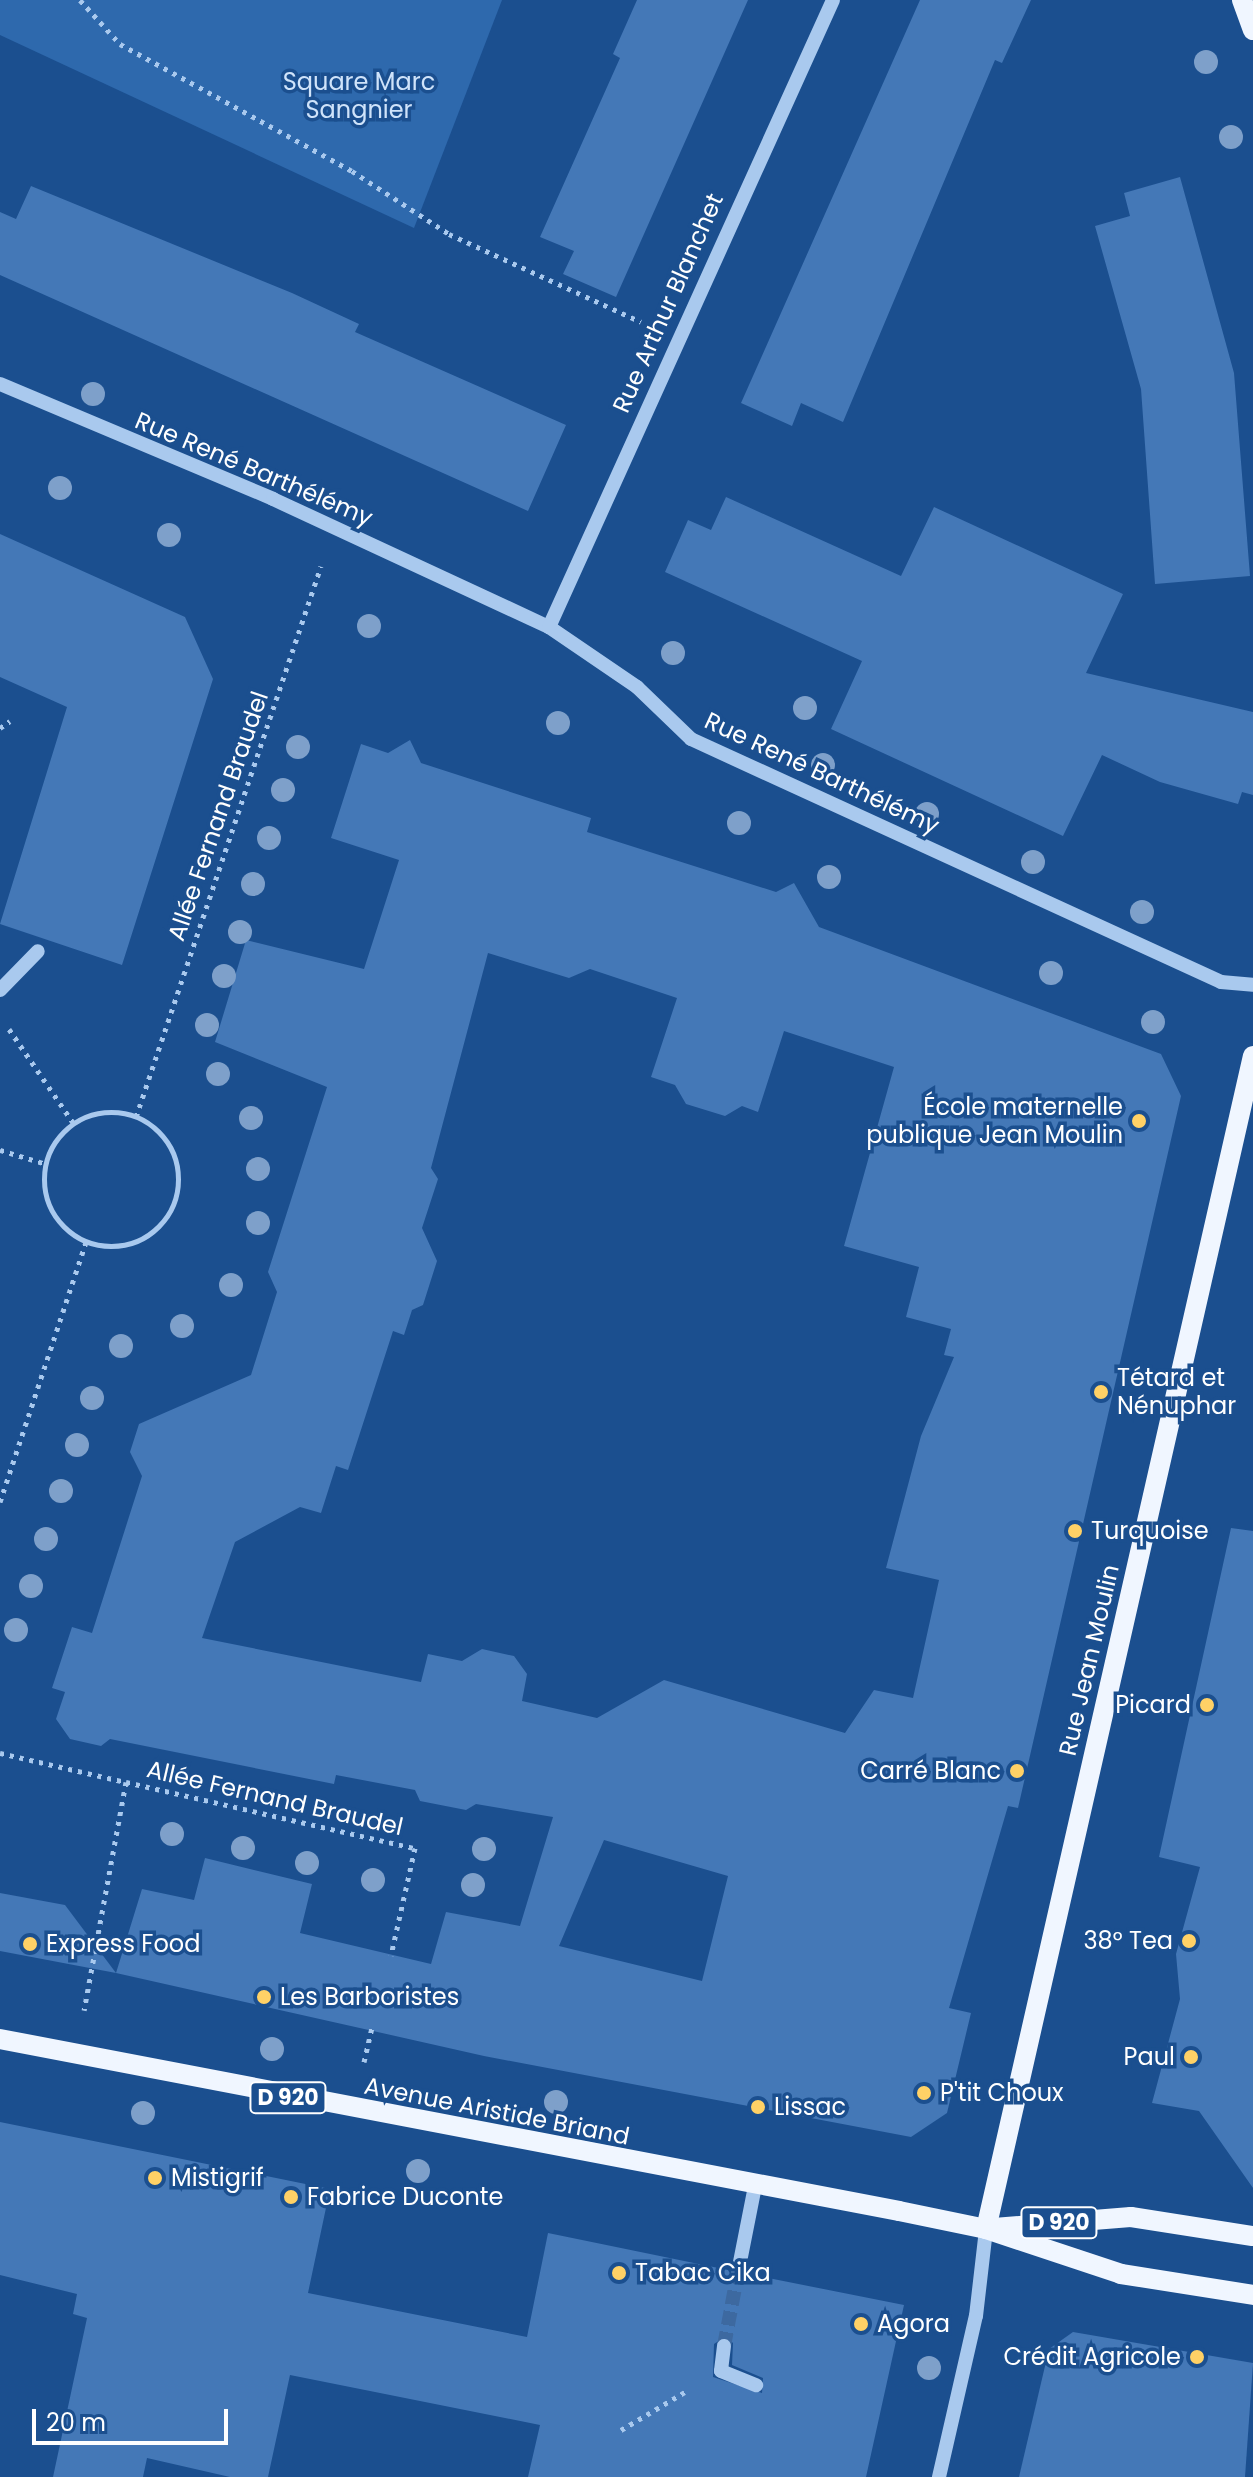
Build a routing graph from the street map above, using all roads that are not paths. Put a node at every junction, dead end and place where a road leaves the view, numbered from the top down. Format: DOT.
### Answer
graph roads {
  1 [pos="833,0"];
  2 [pos="1242,0"];
  3 [pos="1253,30"];
  4 [pos="0,384"];
  5 [pos="549,627"];
  6 [pos="38,951"];
  7 [pos="1253,985"];
  8 [pos="0,990"];
  9 [pos="1253,1056"];
  10 [pos="0,2039"];
  11 [pos="755,2186"];
  12 [pos="986,2229"];
  13 [pos="1253,2236"];
  14 [pos="738,2272"];
  15 [pos="1253,2295"];
  16 [pos="724,2346"];
  17 [pos="756,2385"];
  18 [pos="939,2477"];
  1 -- 5 [label="street, Rue Arthur Blanchet"];
  2 -- 3 [label="main road"];
  4 -- 5 [label="street, Rue René Barthélémy"];
  5 -- 7 [label="street, Rue René Barthélémy"];
  6 -- 8 [label="street"];
  9 -- 12 [label="main road, Rue Jean Moulin"];
  10 -- 11 [label="main road, Avenue Aristide Briand / D 920"];
  11 -- 12 [label="main road, Avenue Aristide Briand / D 920"];
  11 -- 14 [label="street"];
  12 -- 13 [label="main road, D 920"];
  12 -- 15 [label="main road, D 920"];
  12 -- 18 [label="street"];
  16 -- 17 [label="street"];
}
